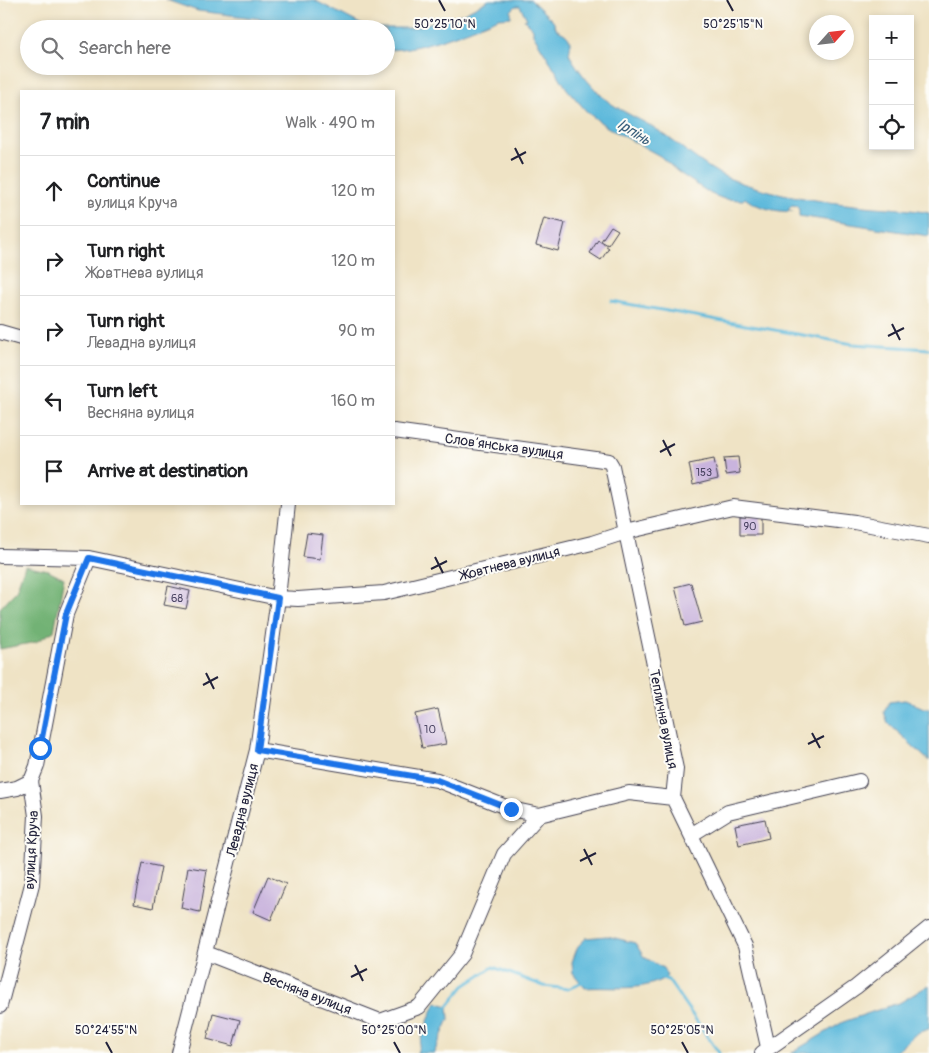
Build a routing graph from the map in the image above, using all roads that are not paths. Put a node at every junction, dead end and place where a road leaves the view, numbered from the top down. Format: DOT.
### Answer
graph roads {
  1 [pos="0,332"];
  2 [pos="20,338"];
  3 [pos="395,431"];
  4 [pos="612,466"];
  5 [pos="288,505"];
  6 [pos="626,532"];
  7 [pos="929,536"];
  8 [pos="0,556"];
  9 [pos="89,558"];
  10 [pos="278,598"];
  11 [pos="257,750"];
  12 [pos="31,781"];
  13 [pos="859,781"];
  14 [pos="0,791"];
  15 [pos="673,798"];
  16 [pos="539,815"];
  17 [pos="692,835"];
  18 [pos="929,928"];
  19 [pos="206,953"];
  20 [pos="0,1006"];
  21 [pos="765,1050"];
  22 [pos="179,1053"];
  1 -- 2 [label="street"];
  3 -- 4 [label="street, Словʼянська вулиця"];
  4 -- 6 [label="street, Теплична вулиця"];
  5 -- 10 [label="street, Левадна вулиця"];
  6 -- 7 [label="street, Жовтнева вулиця"];
  6 -- 10 [label="street, Жовтнева вулиця"];
  6 -- 15 [label="street, Теплична вулиця"];
  8 -- 9 [label="street, Жовтнева вулиця"];
  9 -- 10 [label="street, Жовтнева вулиця"];
  9 -- 12 [label="street, вулиця Круча"];
  10 -- 11 [label="street, Левадна вулиця"];
  11 -- 16 [label="street"];
  11 -- 19 [label="street, Левадна вулиця"];
  12 -- 14 [label="street"];
  12 -- 20 [label="street, вулиця Круча"];
  13 -- 17 [label="street"];
  15 -- 16 [label="street"];
  15 -- 17 [label="street"];
  16 -- 19 [label="street, Весняна вулиця"];
  17 -- 21 [label="street"];
  18 -- 21 [label="street"];
  19 -- 22 [label="street, Левадна вулиця"];
}
